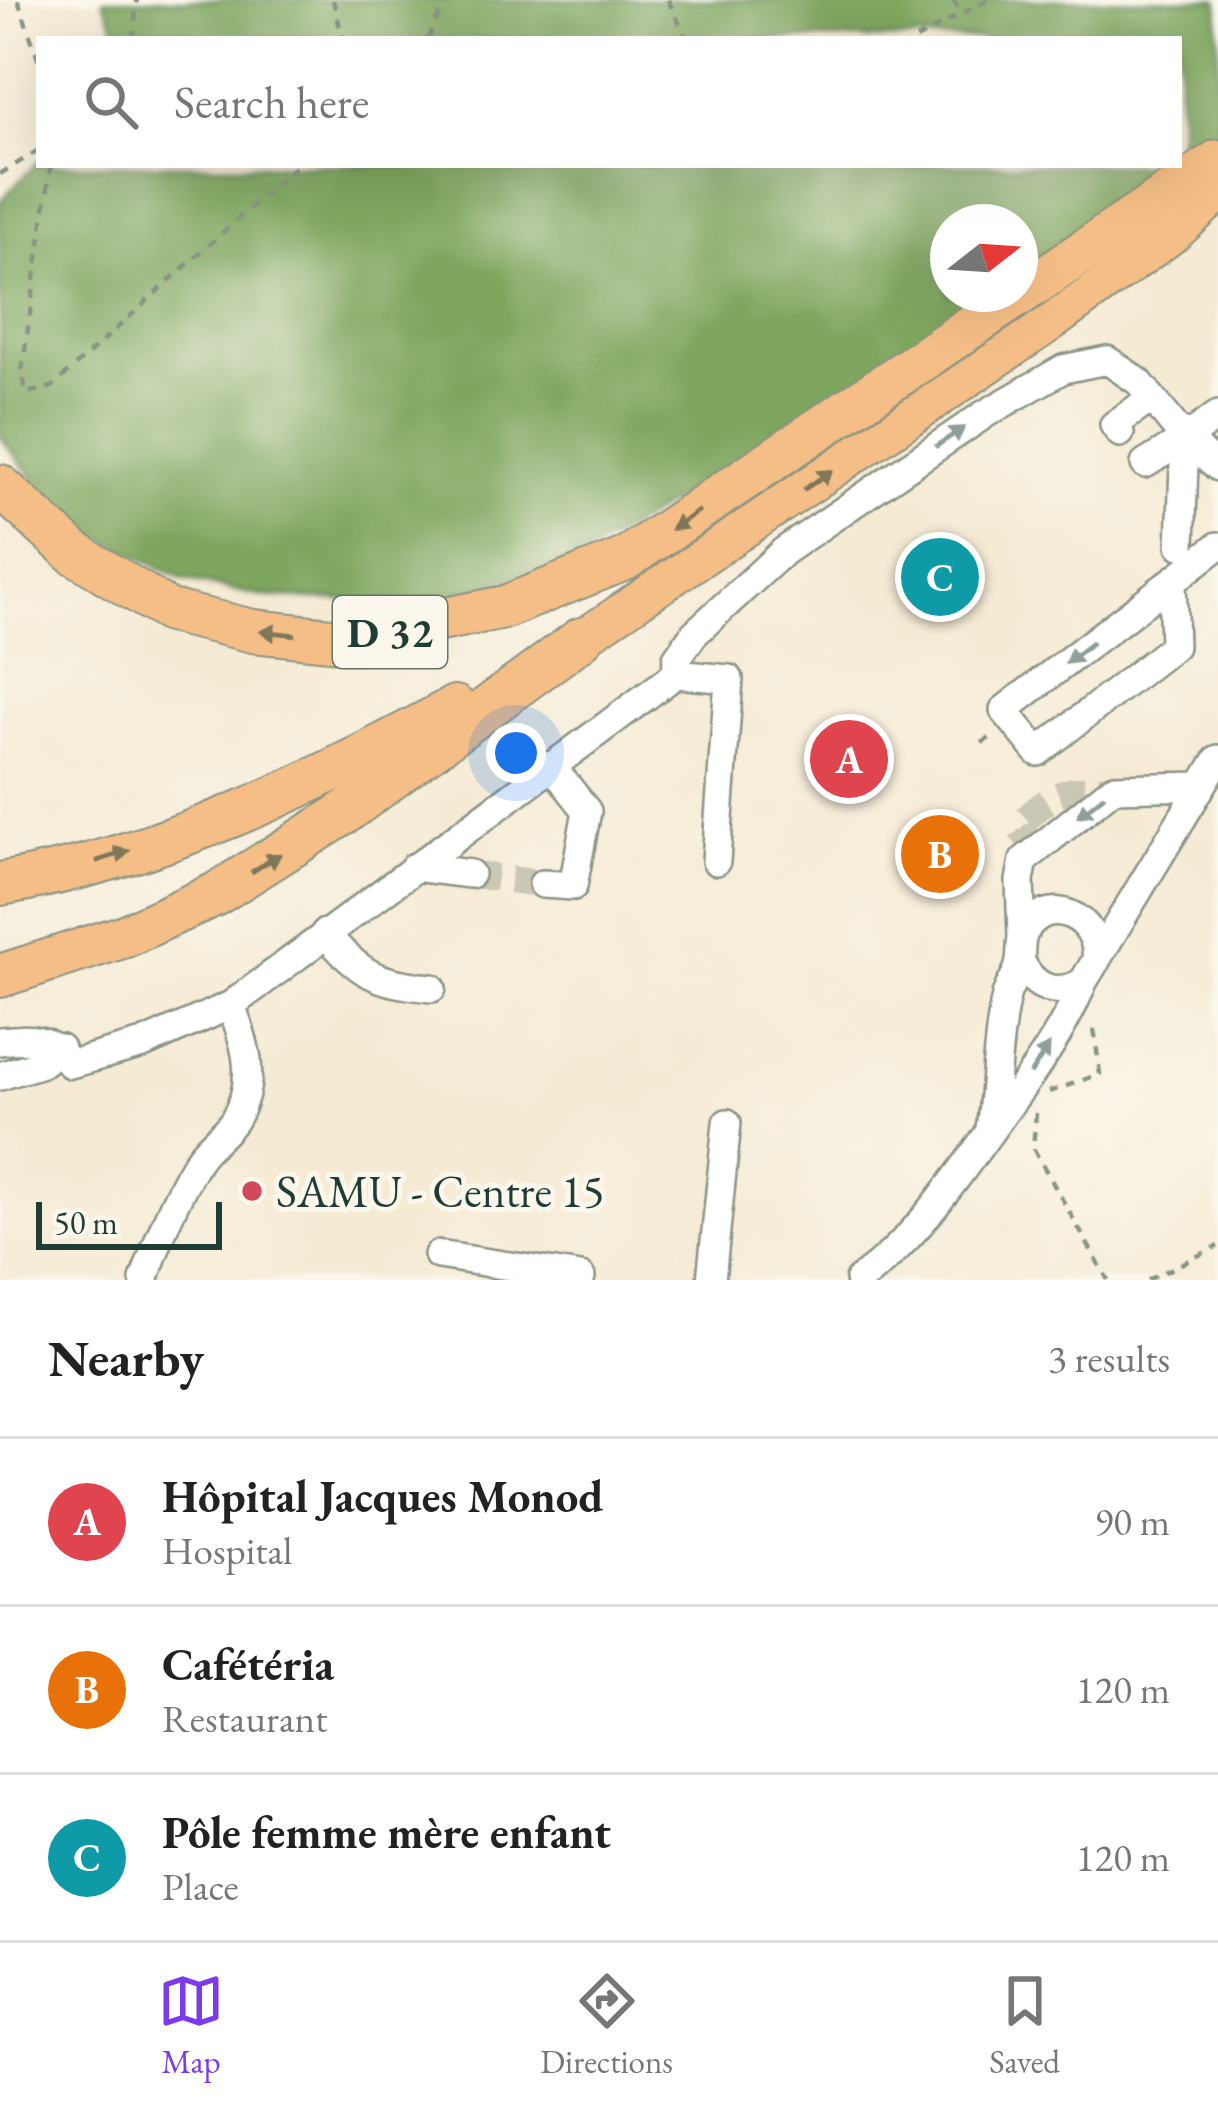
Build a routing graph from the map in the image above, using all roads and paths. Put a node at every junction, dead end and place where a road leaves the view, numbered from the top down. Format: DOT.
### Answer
graph roads {
  1 [pos="18,0"];
  2 [pos="137,0"];
  3 [pos="333,0"];
  4 [pos="446,0"];
  5 [pos="668,0"];
  6 [pos="953,0"];
  7 [pos="987,0"];
  8 [pos="963,15"];
  9 [pos="133,36"];
  10 [pos="342,36"];
  11 [pos="429,36"];
  12 [pos="685,36"];
  13 [pos="922,36"];
  14 [pos="36,52"];
  15 [pos="36,152"];
  16 [pos="1218,161"];
  17 [pos="51,168"];
  18 [pos="294,168"];
  19 [pos="0,174"];
  20 [pos="1218,194"];
  21 [pos="1218,217"];
  22 [pos="1175,233"];
  23 [pos="1145,390"];
  24 [pos="1218,415"];
  25 [pos="1120,433"];
  26 [pos="1185,440"];
  27 [pos="1144,464"];
  28 [pos="1218,467"];
  29 [pos="0,486"];
  30 [pos="1181,545"];
  31 [pos="1218,546"];
  32 [pos="1172,581"];
  33 [pos="581,639"];
  34 [pos="676,674"];
  35 [pos="1218,759"];
  36 [pos="551,765"];
  37 [pos="1201,786"];
  38 [pos="716,862"];
  39 [pos="414,867"];
  40 [pos="470,874"];
  41 [pos="0,884"];
  42 [pos="543,884"];
  43 [pos="1123,919"];
  44 [pos="1087,924"];
  45 [pos="325,933"];
  46 [pos="1021,950"];
  47 [pos="0,976"];
  48 [pos="1084,984"];
  49 [pos="432,988"];
  50 [pos="231,1005"];
  51 [pos="0,1041"];
  52 [pos="60,1048"];
  53 [pos="0,1076"];
  54 [pos="1051,1093"];
  55 [pos="1037,1107"];
  56 [pos="727,1123"];
  57 [pos="989,1132"];
  58 [pos="1218,1246"];
  59 [pos="439,1255"];
  60 [pos="468,1270"];
  61 [pos="581,1277"];
  62 [pos="144,1280"];
  63 [pos="711,1280"];
  64 [pos="859,1280"];
  65 [pos="1108,1280"];
  66 [pos="1148,1280"];
  1 -- 14 [label="path"];
  2 -- 9 [label="path"];
  3 -- 10 [label="path"];
  4 -- 11 [label="path"];
  5 -- 12 [label="path"];
  6 -- 8 [label="path"];
  7 -- 8 [label="path"];
  8 -- 13 [label="path"];
  15 -- 19 [label="path"];
  16 -- 29 [label="highway, D 32, one-way"];
  17 -- 18 [label="path"];
  20 -- 22 [label="main road, D 32"];
  21 -- 22 [label="lane"];
  33 -- 22 [label="main road, D 32, one-way"];
  23 -- 25 [label="lane"];
  23 -- 26 [label="lane"];
  34 -- 23 [label="lane, one-way"];
  24 -- 26 [label="lane"];
  26 -- 27 [label="lane"];
  26 -- 28 [label="lane"];
  26 -- 30 [label="lane"];
  31 -- 32 [label="lane"];
  32 -- 32 [label="lane, one-way"];
  41 -- 33 [label="highway, D 32, one-way"];
  47 -- 33 [label="highway, one-way"];
  34 -- 36 [label="lane"];
  34 -- 38 [label="lane"];
  35 -- 37 [label="lane"];
  36 -- 39 [label="lane"];
  36 -- 42 [label="lane"];
  37 -- 43 [label="lane"];
  37 -- 46 [label="lane, one-way"];
  39 -- 40 [label="lane"];
  39 -- 45 [label="lane"];
  43 -- 44 [label="lane"];
  43 -- 48 [label="lane"];
  44 -- 46 [label="lane"];
  44 -- 48 [label="lane"];
  45 -- 49 [label="lane"];
  45 -- 50 [label="lane"];
  46 -- 48 [label="lane"];
  46 -- 57 [label="lane"];
  48 -- 54 [label="path"];
  57 -- 48 [label="lane, one-way"];
  50 -- 52 [label="lane"];
  50 -- 62 [label="lane"];
  51 -- 52 [label="lane"];
  52 -- 53 [label="lane"];
  55 -- 65 [label="path"];
  56 -- 63 [label="lane"];
  57 -- 64 [label="lane"];
  58 -- 66 [label="path"];
  59 -- 60 [label="lane"];
  60 -- 61 [label="lane"];
}
